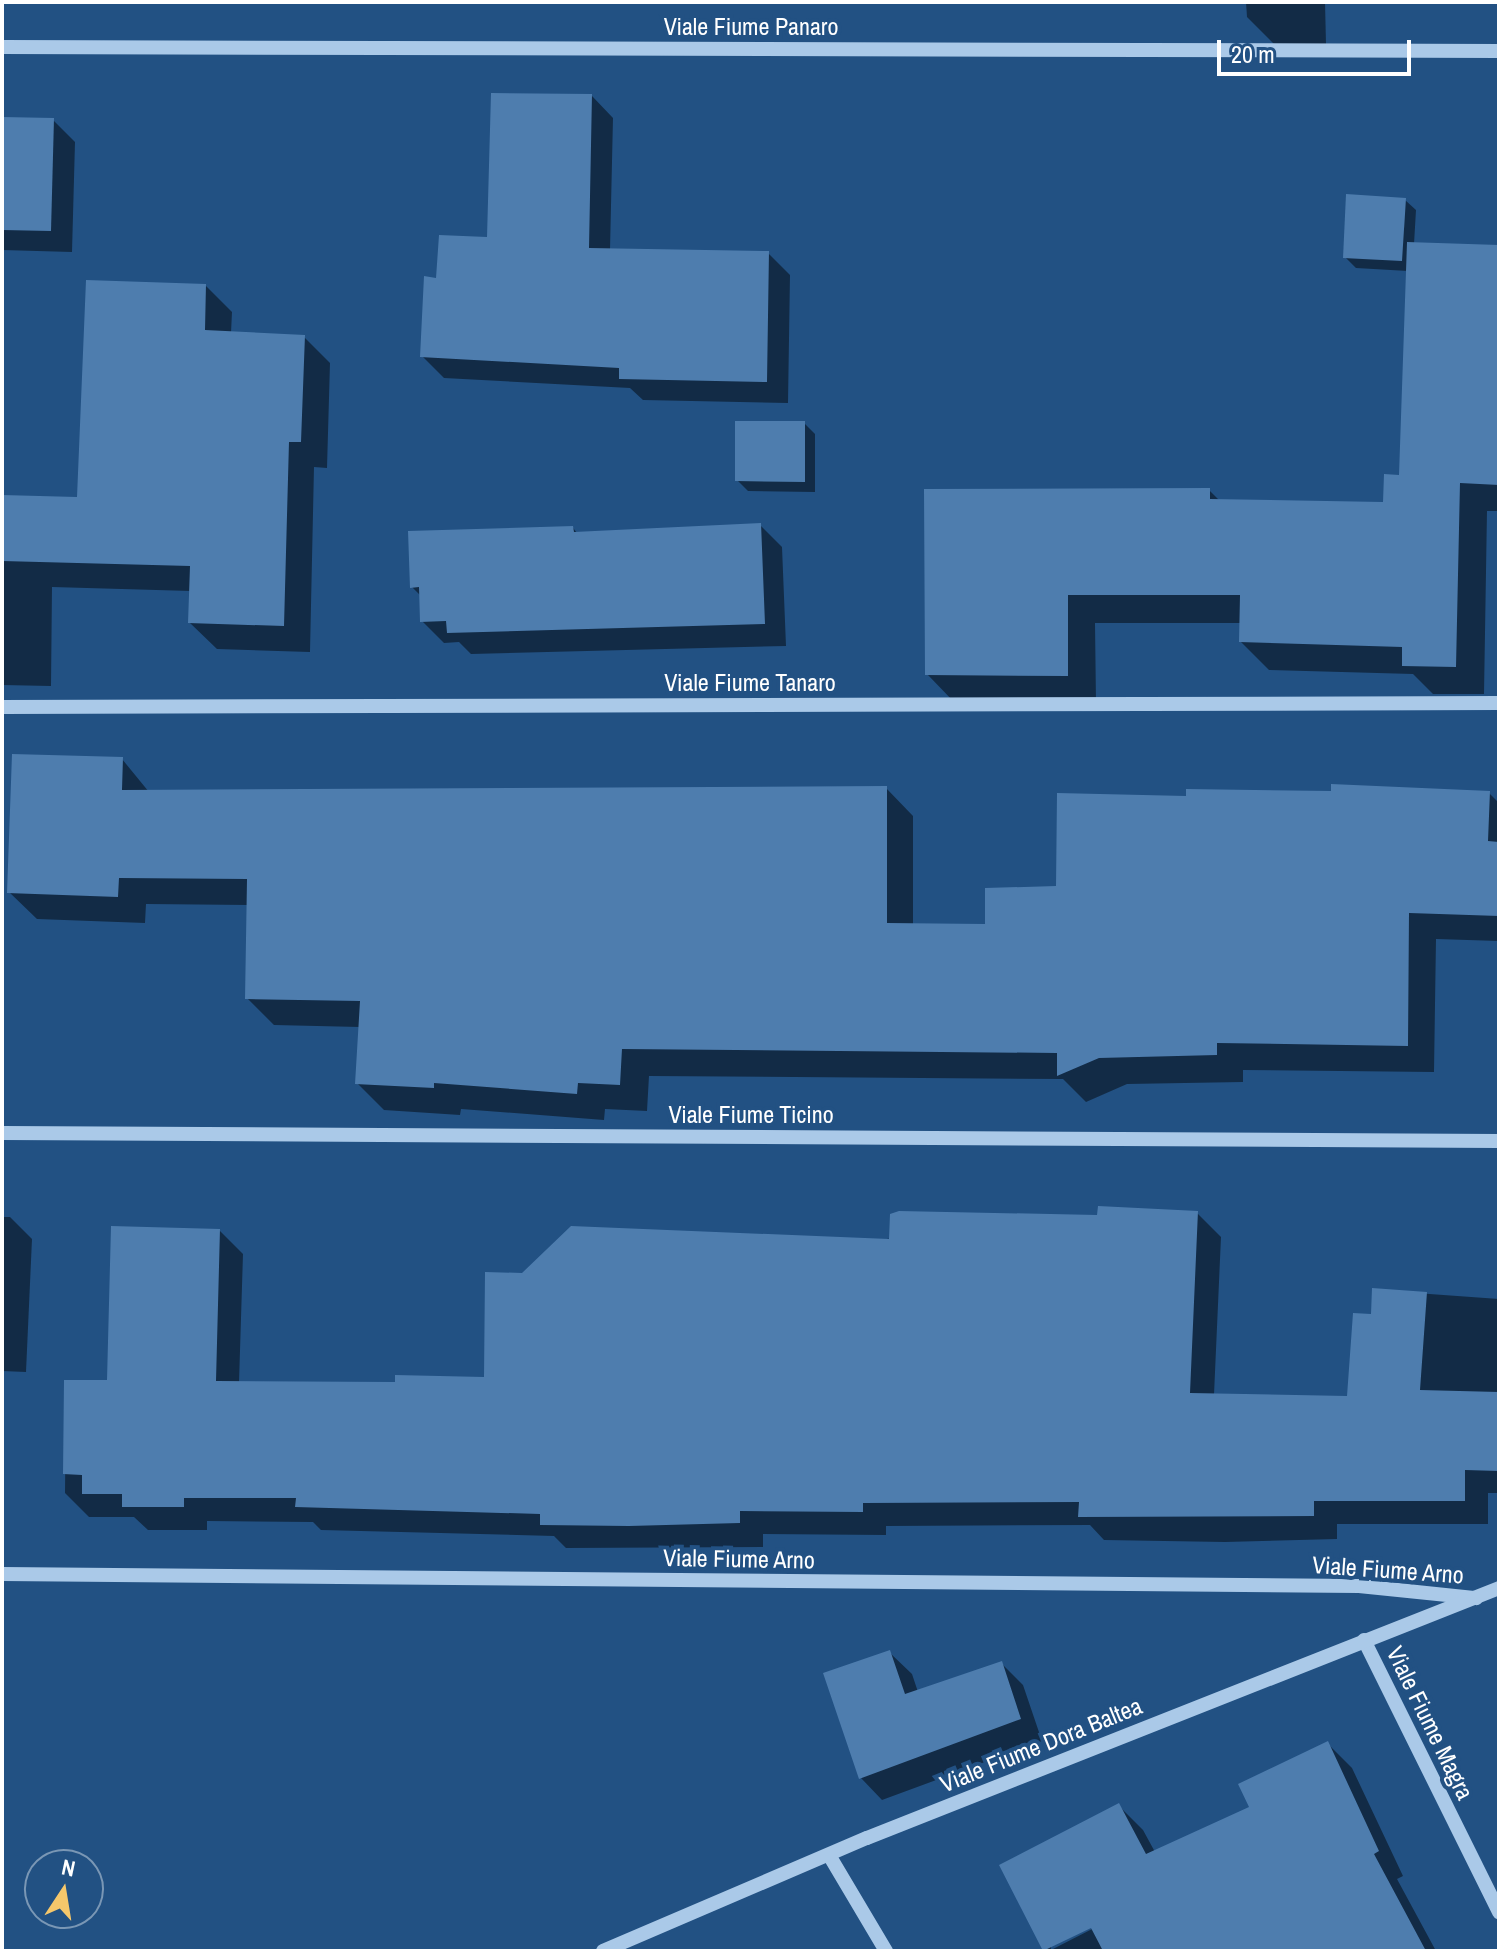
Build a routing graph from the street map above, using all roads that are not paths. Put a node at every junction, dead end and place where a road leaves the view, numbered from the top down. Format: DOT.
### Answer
graph roads {
  1 [pos="2,47"];
  2 [pos="1499,51"];
  3 [pos="1499,703"];
  4 [pos="2,707"];
  5 [pos="2,1133"];
  6 [pos="1499,1141"];
  7 [pos="2,1574"];
  8 [pos="1499,1588"];
  9 [pos="1476,1598"];
  10 [pos="1364,1640"];
  11 [pos="829,1855"];
  12 [pos="1499,1912"];
  13 [pos="603,1951"];
  14 [pos="886,1951"];
  1 -- 2 [label="street, Viale Fiume Panaro"];
  3 -- 4 [label="street, Viale Fiume Tanaro"];
  5 -- 6 [label="street, Viale Fiume Ticino"];
  7 -- 9 [label="street, Viale Fiume Arno"];
  8 -- 9 [label="street, Viale Fiume Dora Baltea"];
  9 -- 10 [label="street, Viale Fiume Dora Baltea"];
  10 -- 11 [label="street, Viale Fiume Dora Baltea"];
  10 -- 12 [label="street, Viale Fiume Magra"];
  11 -- 13 [label="street, Viale Fiume Dora Baltea"];
  11 -- 14 [label="street"];
}
